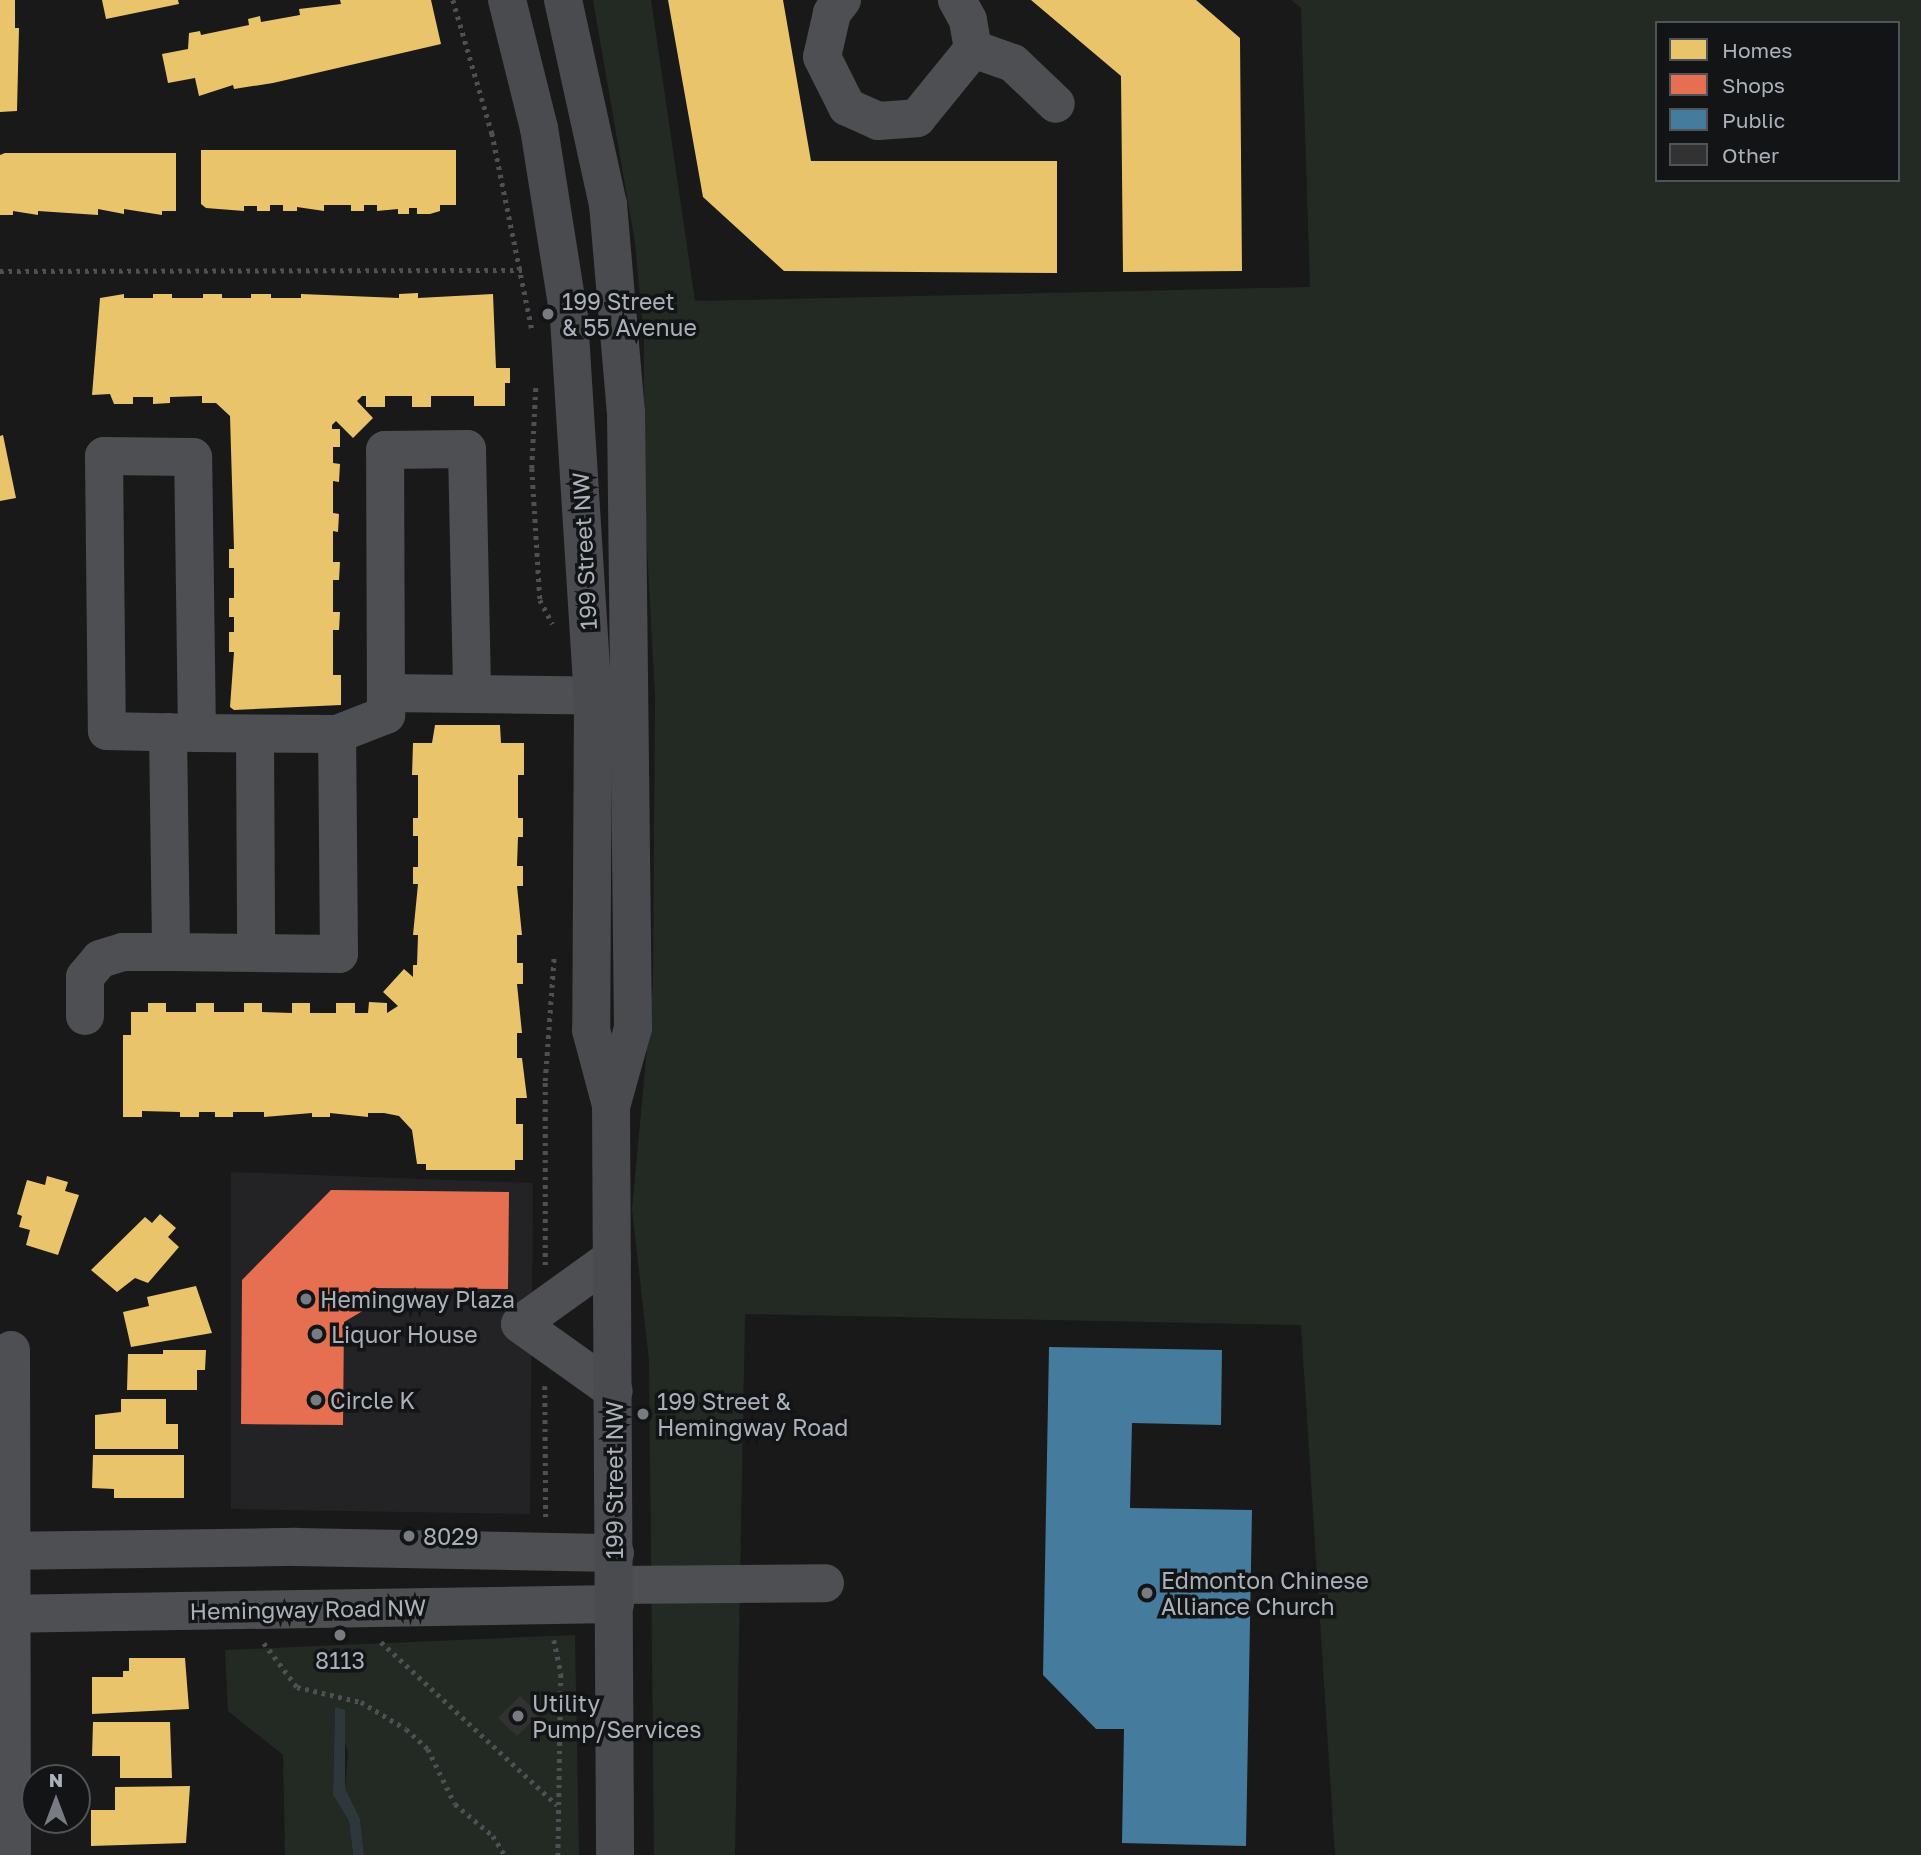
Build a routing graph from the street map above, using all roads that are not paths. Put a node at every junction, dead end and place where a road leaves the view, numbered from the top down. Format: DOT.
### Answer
graph roads {
  1 [pos="507,0"];
  2 [pos="563,0"];
  3 [pos="842,0"];
  4 [pos="957,0"];
  5 [pos="973,49"];
  6 [pos="1056,104"];
  7 [pos="386,693"];
  8 [pos="472,695"];
  9 [pos="593,695"];
  10 [pos="631,697"];
  11 [pos="183,733"];
  12 [pos="255,734"];
  13 [pos="337,734"];
  14 [pos="172,952"];
  15 [pos="256,953"];
  16 [pos="85,1016"];
  17 [pos="611,1105"];
  18 [pos="612,1258"];
  19 [pos="11,1350"];
  20 [pos="614,1391"];
  21 [pos="295,1534"];
  22 [pos="6,1551"];
  23 [pos="615,1580"];
  24 [pos="825,1584"];
  25 [pos="299,1609"];
  26 [pos="5,1614"];
  27 [pos="12,1855"];
  28 [pos="615,1855"];
  1 -- 9 [label="main road, 199 Street NW"];
  2 -- 10 [label="main road, 199 Street NW"];
  3 -- 5 [label="street"];
  4 -- 5 [label="street"];
  5 -- 6 [label="street"];
  7 -- 8 [label="street"];
  7 -- 8 [label="street"];
  7 -- 13 [label="street"];
  8 -- 9 [label="street"];
  9 -- 10 [label="street"];
  9 -- 17 [label="main road, 199 Street NW"];
  10 -- 17 [label="main road, 199 Street NW"];
  11 -- 11 [label="street"];
  11 -- 12 [label="street"];
  11 -- 14 [label="street"];
  12 -- 13 [label="street"];
  12 -- 15 [label="street"];
  13 -- 15 [label="street"];
  14 -- 15 [label="street"];
  14 -- 16 [label="street"];
  17 -- 18 [label="main road, 199 Street NW"];
  18 -- 20 [label="main road, 199 Street NW"];
  18 -- 20 [label="street"];
  19 -- 22 [label="street"];
  20 -- 23 [label="main road, 199 Street NW"];
  21 -- 22 [label="street"];
  21 -- 23 [label="street"];
  21 -- 25 [label="street"];
  22 -- 26 [label="street"];
  23 -- 24 [label="street"];
  23 -- 25 [label="street, Hemingway Road NW"];
  23 -- 28 [label="main road, 199 Street NW"];
  25 -- 26 [label="street, Hemingway Road NW"];
  26 -- 27 [label="street"];
}
